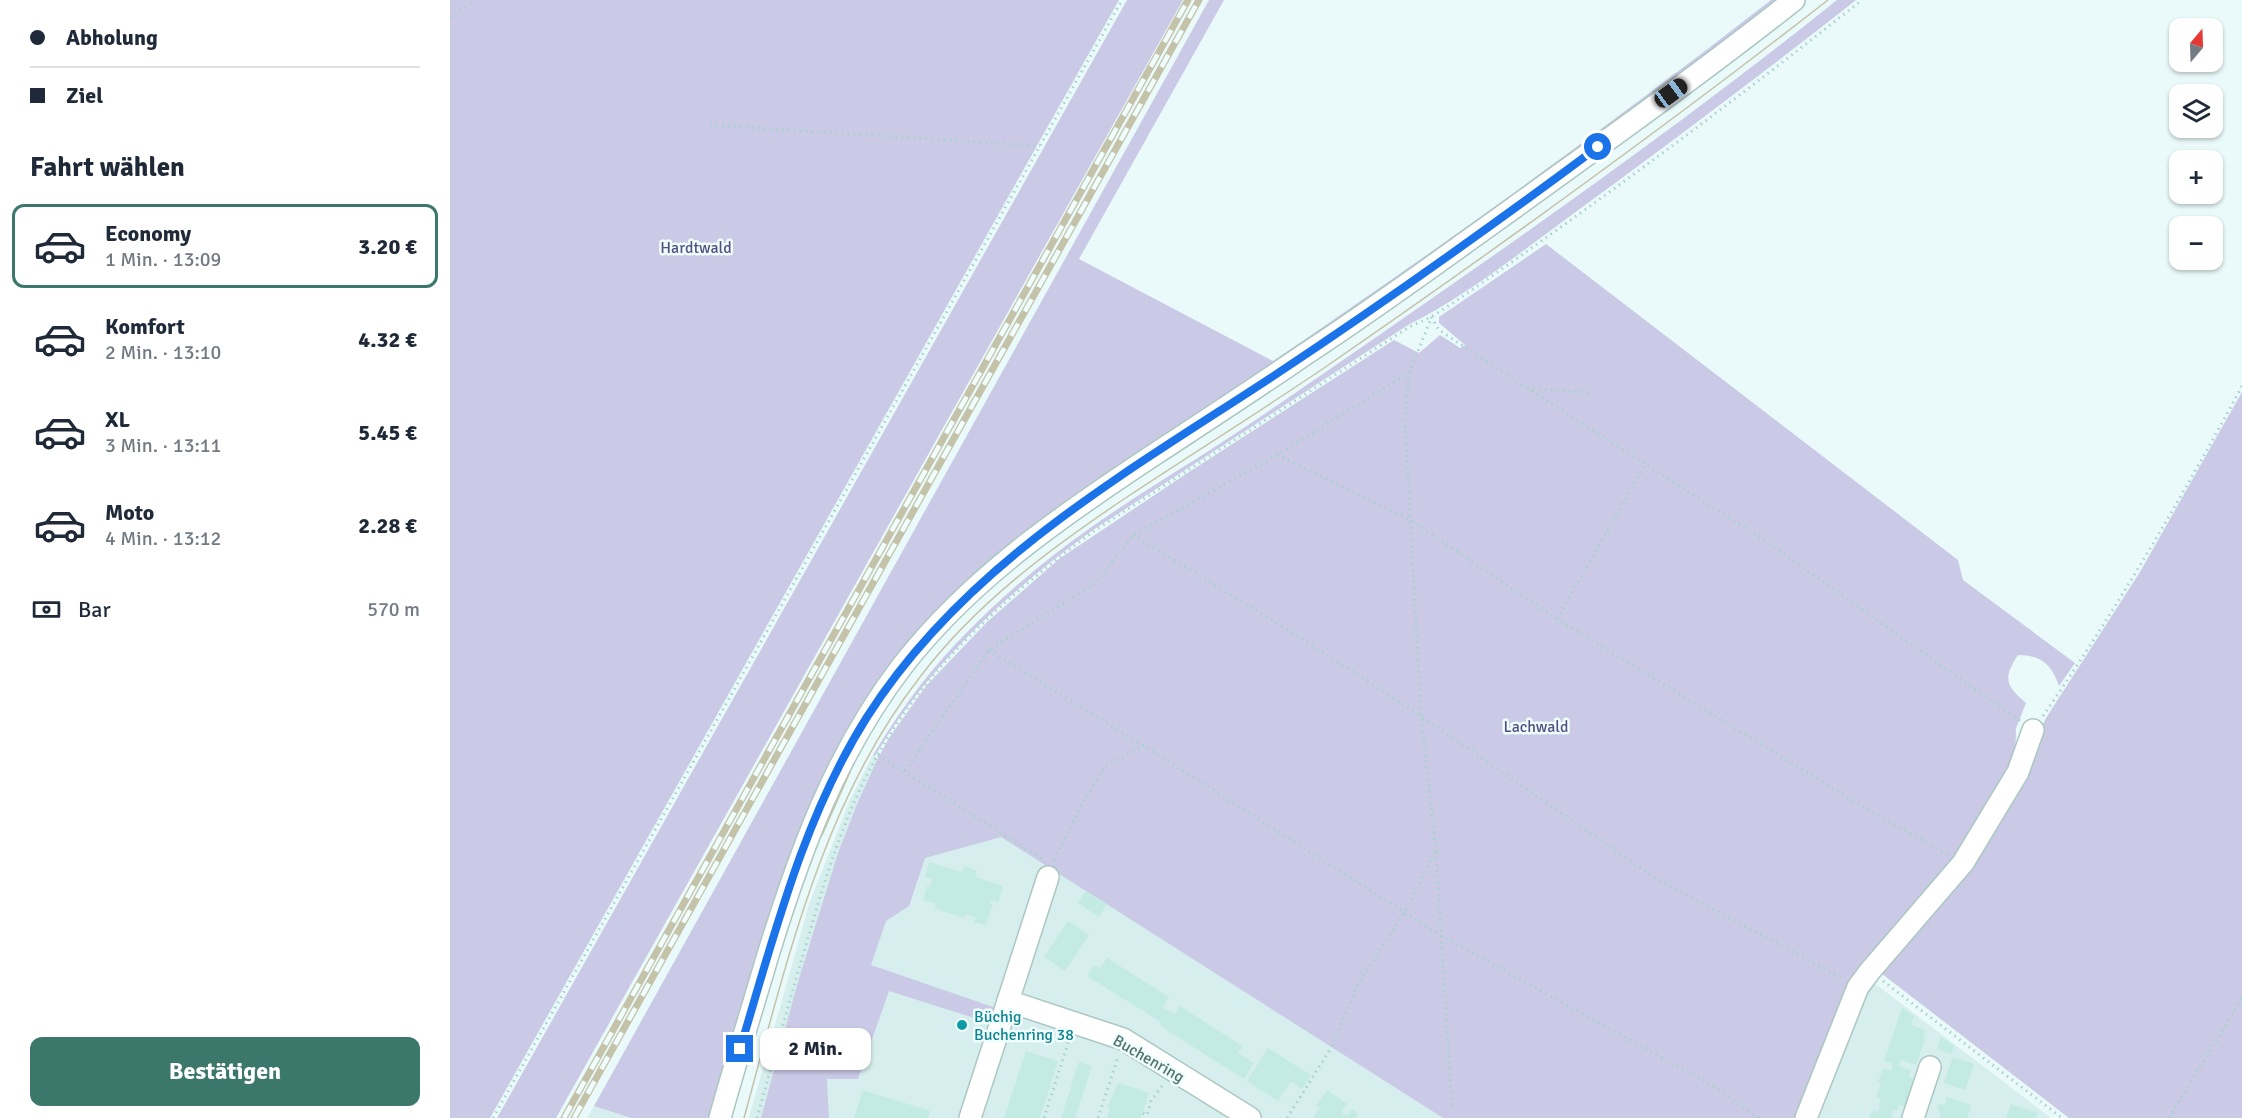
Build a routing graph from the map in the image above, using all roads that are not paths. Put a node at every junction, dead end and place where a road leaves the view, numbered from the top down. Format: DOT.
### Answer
graph roads {
  1 [pos="1794,0"];
  2 [pos="2033,730"];
  3 [pos="1048,878"];
  4 [pos="1008,1001"];
  5 [pos="1930,1067"];
  6 [pos="720,1118"];
  7 [pos="970,1118"];
  8 [pos="1250,1118"];
  9 [pos="1806,1118"];
  10 [pos="1912,1118"];
  1 -- 6 [label="street"];
  2 -- 9 [label="street"];
  3 -- 4 [label="street"];
  4 -- 7 [label="street"];
  4 -- 8 [label="street, Buchenring"];
  5 -- 10 [label="street"];
}
